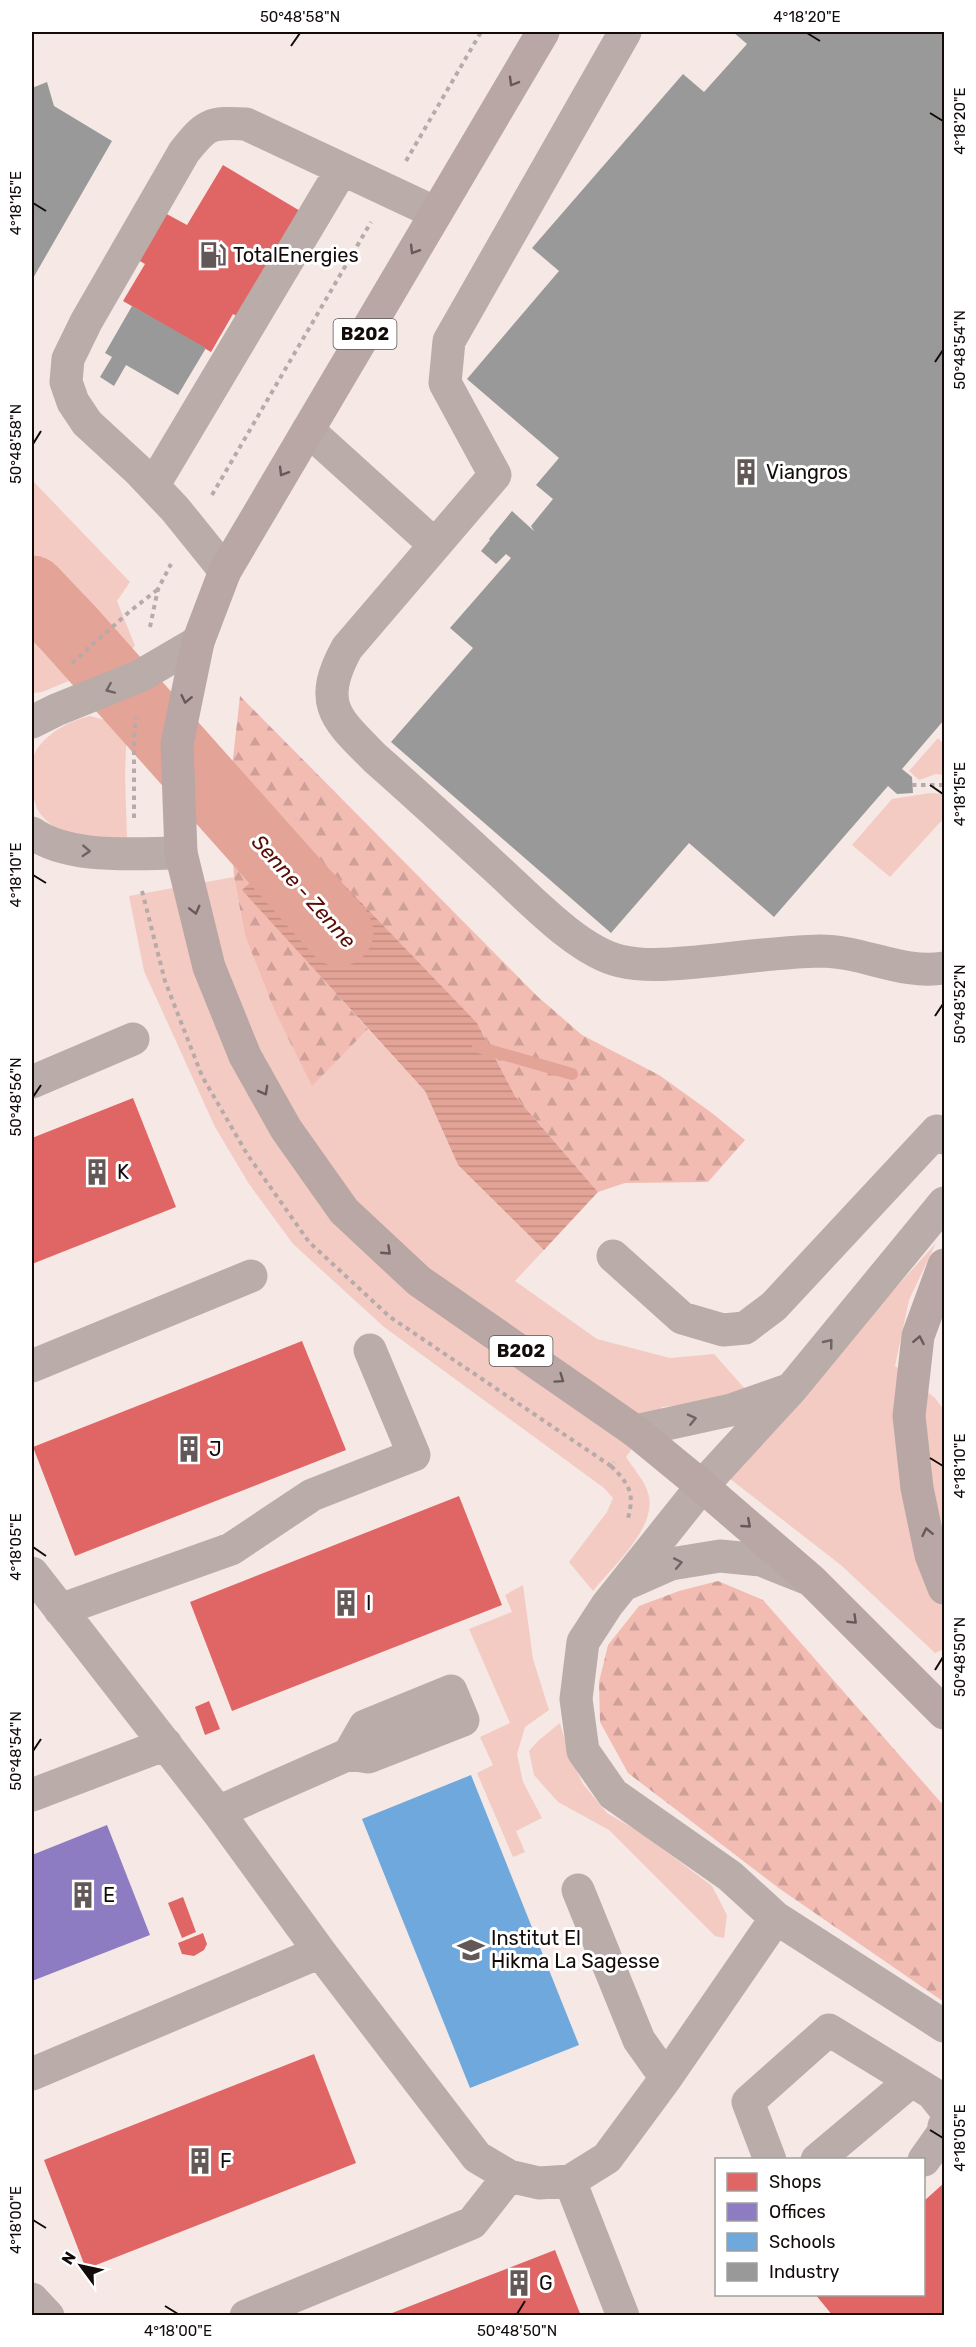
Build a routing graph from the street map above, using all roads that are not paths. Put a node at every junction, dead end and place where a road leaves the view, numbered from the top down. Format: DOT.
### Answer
graph roads {
  1 [pos="543,32"];
  2 [pos="625,32"];
  3 [pos="342,169"];
  4 [pos="436,213"];
  5 [pos="308,430"];
  6 [pos="153,486"];
  7 [pos="435,545"];
  8 [pos="225,571"];
  9 [pos="198,642"];
  10 [pos="44,716"];
  11 [pos="32,833"];
  12 [pos="181,853"];
  13 [pos="945,968"];
  14 [pos="133,1039"];
  15 [pos="32,1082"];
  16 [pos="945,1138"];
  17 [pos="945,1203"];
  18 [pos="613,1256"];
  19 [pos="945,1265"];
  20 [pos="251,1276"];
  21 [pos="370,1350"];
  22 [pos="32,1366"];
  23 [pos="792,1388"];
  24 [pos="635,1431"];
  25 [pos="702,1486"];
  26 [pos="32,1573"];
  27 [pos="811,1580"];
  28 [pos="624,1585"];
  29 [pos="945,1588"];
  30 [pos="60,1610"];
  31 [pos="945,1713"];
  32 [pos="166,1744"];
  33 [pos="349,1754"];
  34 [pos="32,1795"];
  35 [pos="218,1812"];
  36 [pos="578,1890"];
  37 [pos="776,1918"];
  38 [pos="320,1952"];
  39 [pos="945,2025"];
  40 [pos="32,2074"];
  41 [pos="666,2078"];
  42 [pos="933,2090"];
  43 [pos="945,2126"];
  44 [pos="769,2158"];
  45 [pos="820,2158"];
  46 [pos="925,2159"];
  47 [pos="509,2176"];
  48 [pos="570,2181"];
  49 [pos="32,2299"];
  50 [pos="48,2316"];
  51 [pos="246,2316"];
  52 [pos="623,2316"];
  1 -- 4 [label="highway, B202, one-way"];
  2 -- 7 [label="street"];
  3 -- 4 [label="street"];
  3 -- 6 [label="street"];
  3 -- 6 [label="street"];
  4 -- 5 [label="highway, B202, one-way"];
  5 -- 7 [label="street"];
  5 -- 8 [label="highway, B202, one-way"];
  6 -- 8 [label="street"];
  7 -- 13 [label="street"];
  8 -- 9 [label="highway, B202"];
  9 -- 10 [label="street, one-way"];
  9 -- 12 [label="highway, B202, one-way"];
  11 -- 12 [label="street, one-way"];
  12 -- 24 [label="highway, B202, one-way"];
  14 -- 15 [label="street"];
  16 -- 18 [label="street"];
  23 -- 17 [label="street, one-way"];
  29 -- 19 [label="highway, one-way"];
  20 -- 22 [label="street"];
  21 -- 30 [label="street"];
  24 -- 23 [label="street, one-way"];
  23 -- 25 [label="street"];
  24 -- 25 [label="highway, B202"];
  25 -- 27 [label="highway, B202, one-way"];
  25 -- 28 [label="street"];
  26 -- 30 [label="street"];
  28 -- 27 [label="street, one-way"];
  27 -- 31 [label="highway, B202, one-way"];
  28 -- 37 [label="street"];
  30 -- 32 [label="street"];
  32 -- 34 [label="street"];
  32 -- 35 [label="street"];
  33 -- 35 [label="street"];
  35 -- 38 [label="street"];
  36 -- 41 [label="street"];
  37 -- 39 [label="street"];
  37 -- 41 [label="street"];
  38 -- 40 [label="street"];
  38 -- 47 [label="street"];
  41 -- 48 [label="street"];
  42 -- 44 [label="street"];
  42 -- 45 [label="street"];
  43 -- 46 [label="street"];
  47 -- 48 [label="street"];
  47 -- 51 [label="street"];
  48 -- 52 [label="street"];
  49 -- 50 [label="street"];
}
